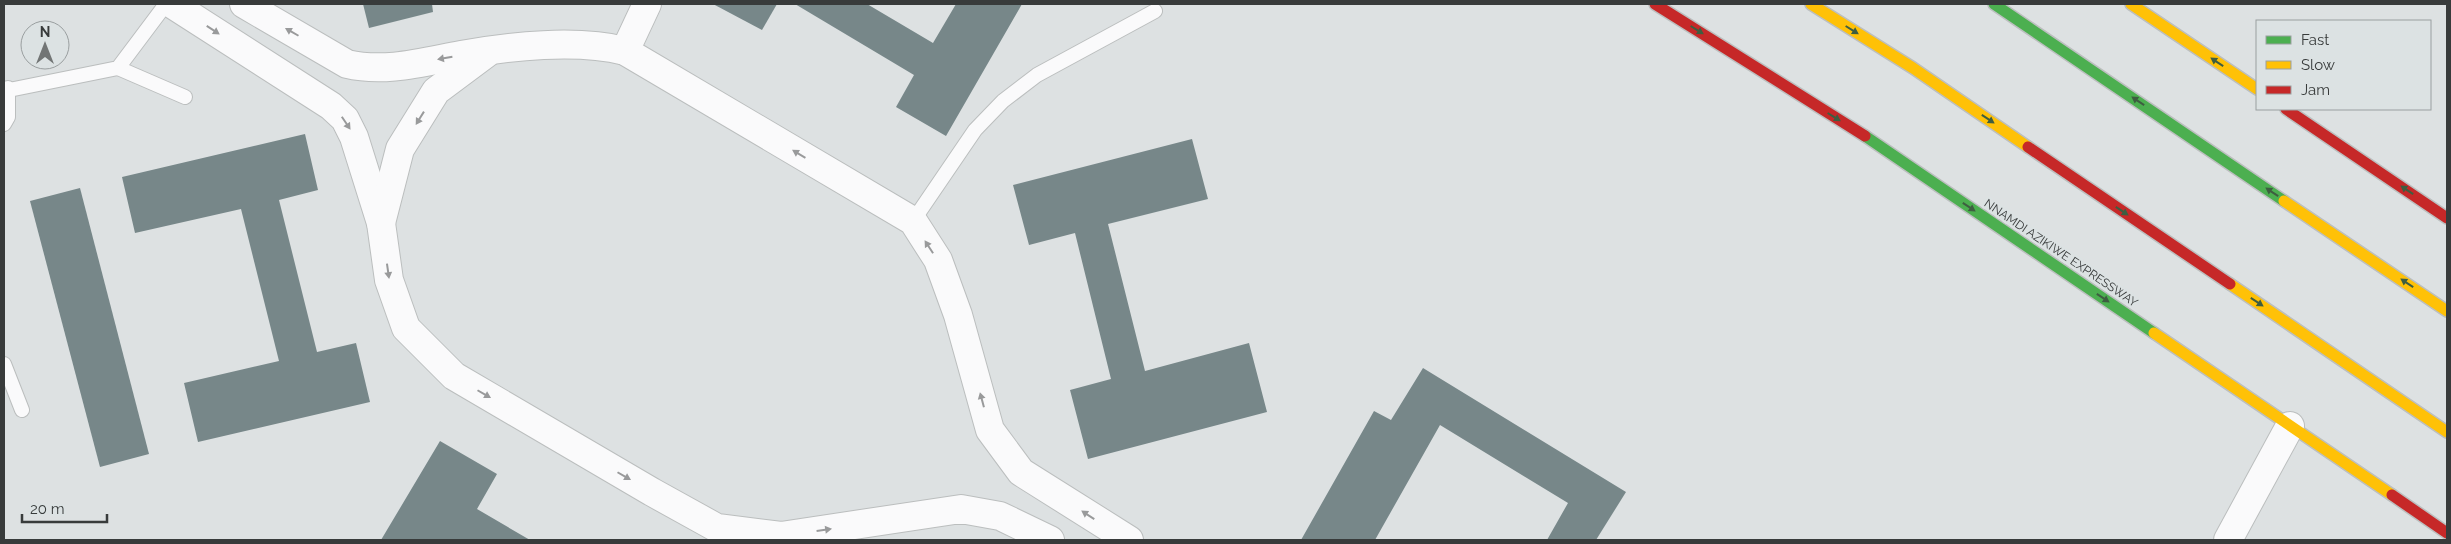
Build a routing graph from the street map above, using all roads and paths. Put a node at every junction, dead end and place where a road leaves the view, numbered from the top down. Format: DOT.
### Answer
graph roads {
  1 [pos="166,4"];
  2 [pos="172,4"];
  3 [pos="244,4"];
  4 [pos="1655,4"];
  5 [pos="1811,4"];
  6 [pos="1994,4"];
  7 [pos="2131,4"];
  8 [pos="642,9"];
  9 [pos="1155,11"];
  10 [pos="492,49"];
  11 [pos="625,51"];
  12 [pos="118,68"];
  13 [pos="2256,88"];
  14 [pos="6,90"];
  15 [pos="184,97"];
  16 [pos="2287,110"];
  17 [pos="4,124"];
  18 [pos="2447,218"];
  19 [pos="913,221"];
  20 [pos="381,222"];
  21 [pos="2447,311"];
  22 [pos="4,364"];
  23 [pos="22,410"];
  24 [pos="2290,426"];
  25 [pos="2447,432"];
  26 [pos="2447,533"];
  27 [pos="736,536"];
  28 [pos="1050,540"];
  29 [pos="1129,540"];
  30 [pos="2228,540"];
  1 -- 12 [label="lane"];
  2 -- 20 [label="street, one-way"];
  10 -- 3 [label="street, one-way"];
  4 -- 24 [label="highway, NNAMDI AZIKIWE EXPRESSWAY, one-way"];
  5 -- 25 [label="highway, one-way"];
  21 -- 6 [label="highway, one-way"];
  13 -- 7 [label="highway, one-way"];
  8 -- 11 [label="street"];
  9 -- 19 [label="lane"];
  10 -- 11 [label="street"];
  10 -- 20 [label="street, one-way"];
  19 -- 11 [label="street, one-way"];
  12 -- 14 [label="lane"];
  12 -- 15 [label="lane"];
  14 -- 17 [label="lane"];
  18 -- 16 [label="highway, one-way"];
  29 -- 19 [label="street, one-way"];
  20 -- 27 [label="street, one-way"];
  22 -- 23 [label="lane"];
  24 -- 26 [label="highway, NNAMDI AZIKIWE EXPRESSWAY"];
  24 -- 30 [label="street"];
  27 -- 28 [label="street, one-way"];
}
